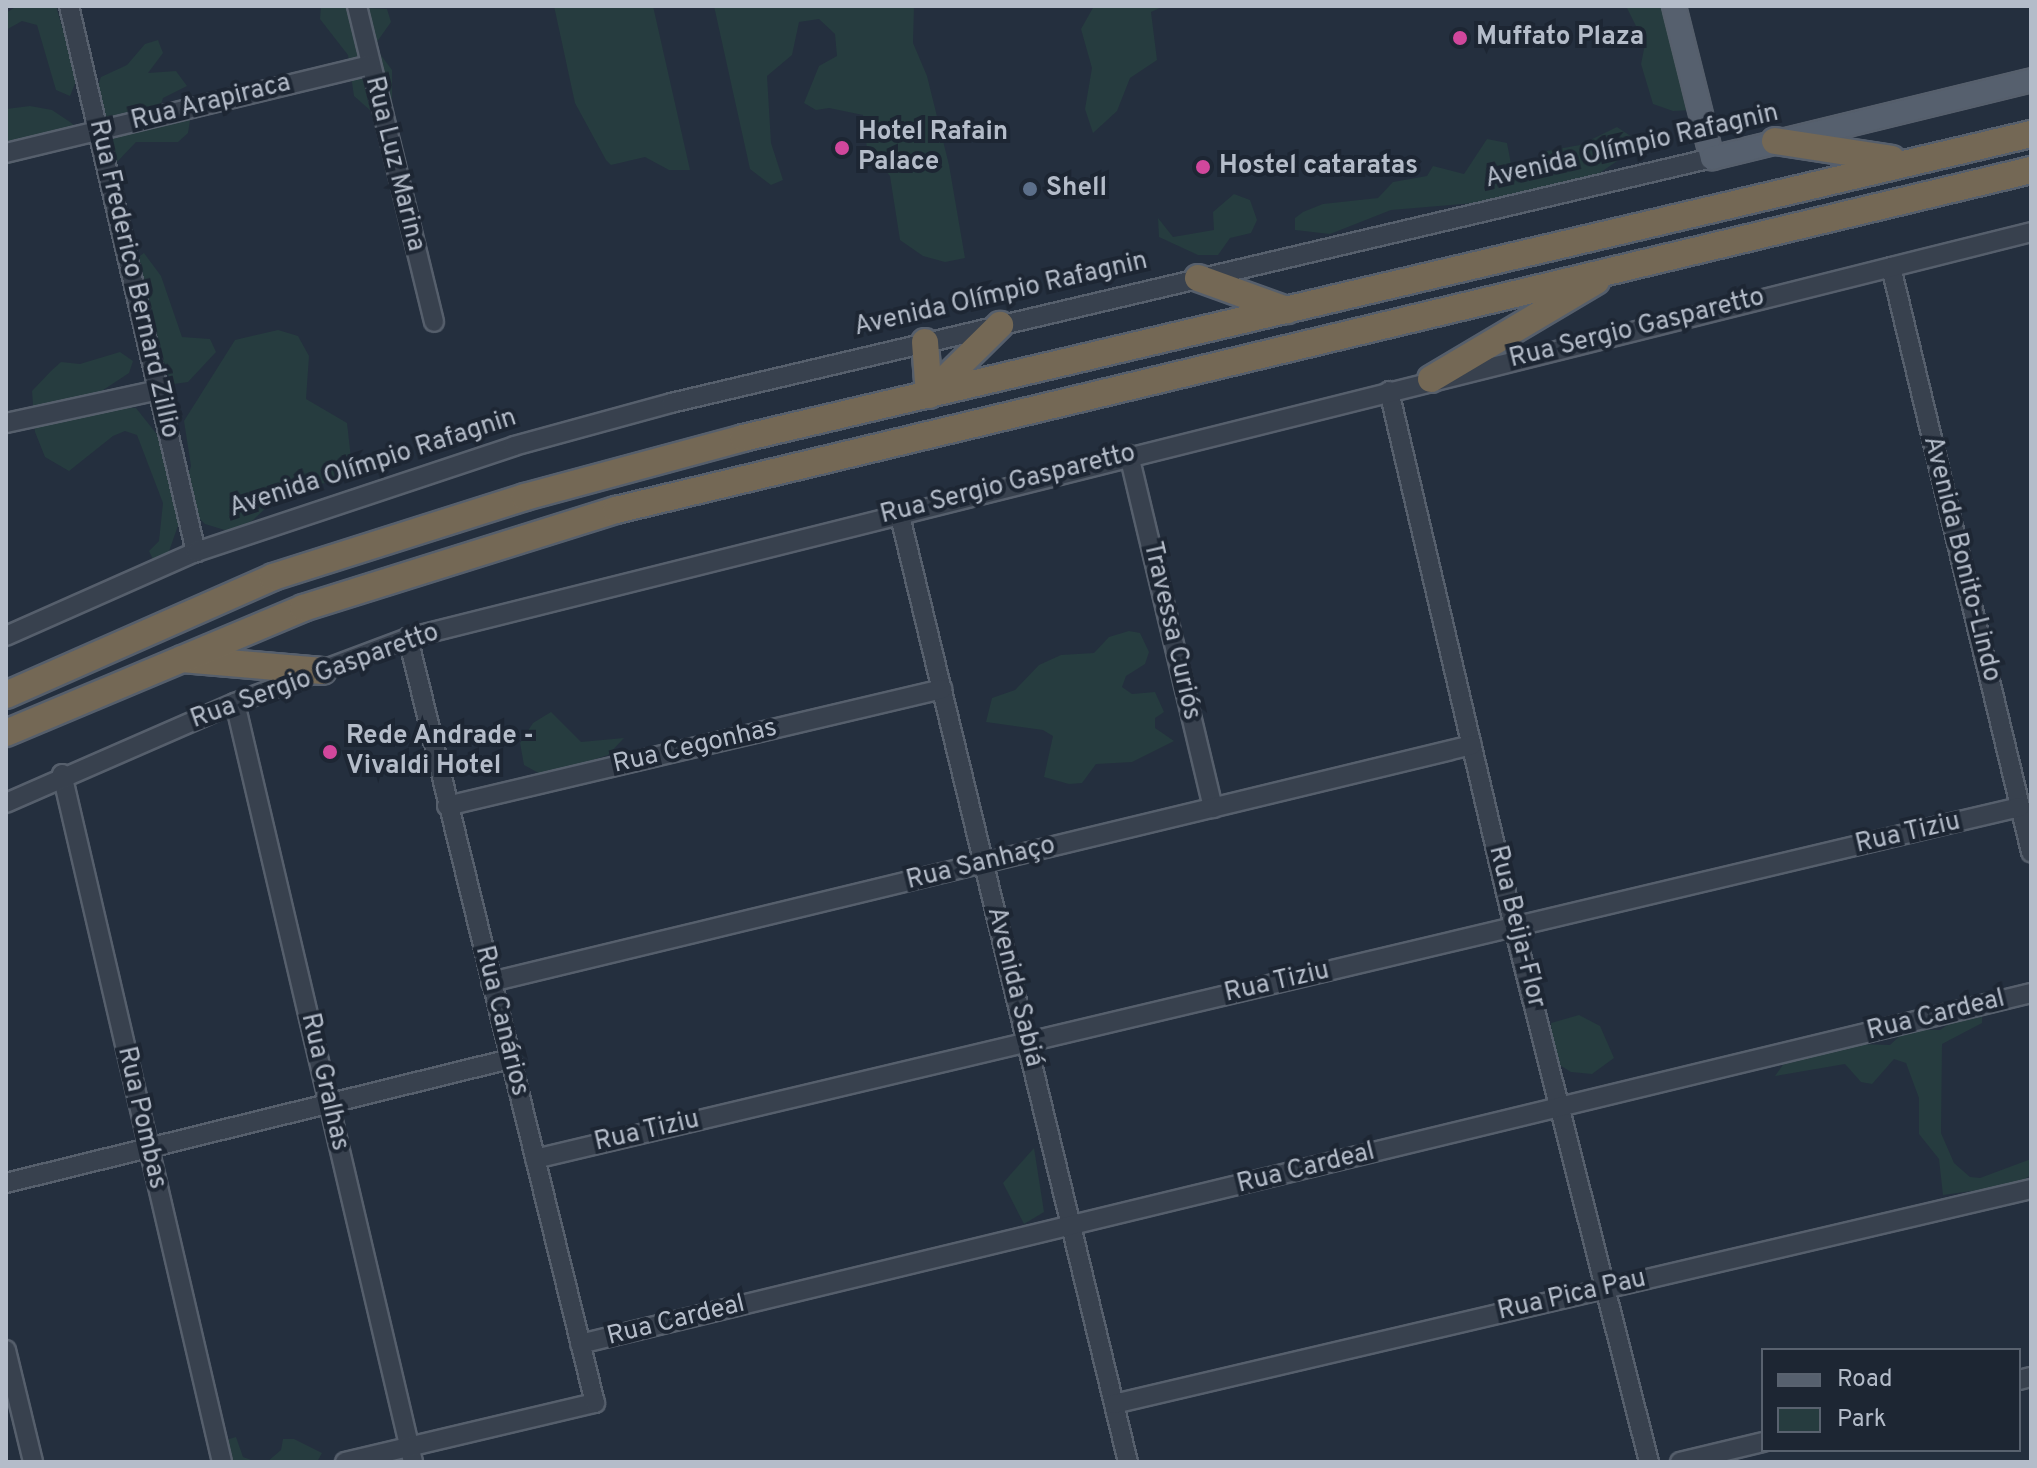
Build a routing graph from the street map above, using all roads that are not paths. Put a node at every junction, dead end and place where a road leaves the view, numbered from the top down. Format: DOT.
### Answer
graph roads {
  1 [pos="69,6"];
  2 [pos="357,6"];
  3 [pos="1674,6"];
  4 [pos="369,65"];
  5 [pos="2031,80"];
  6 [pos="98,130"];
  7 [pos="2031,134"];
  8 [pos="1775,141"];
  9 [pos="6,153"];
  10 [pos="1712,158"];
  11 [pos="1904,160"];
  12 [pos="2031,170"];
  13 [pos="2031,232"];
  14 [pos="1891,267"];
  15 [pos="1617,268"];
  16 [pos="1198,278"];
  17 [pos="1287,310"];
  18 [pos="434,322"];
  19 [pos="1000,325"];
  20 [pos="925,342"];
  21 [pos="1431,379"];
  22 [pos="158,390"];
  23 [pos="1389,391"];
  24 [pos="929,395"];
  25 [pos="6,423"];
  26 [pos="1129,455"];
  27 [pos="899,512"];
  28 [pos="196,552"];
  29 [pos="6,636"];
  30 [pos="408,638"];
  31 [pos="174,658"];
  32 [pos="322,671"];
  33 [pos="942,689"];
  34 [pos="6,695"];
  35 [pos="235,703"];
  36 [pos="6,733"];
  37 [pos="1472,745"];
  38 [pos="62,774"];
  39 [pos="6,803"];
  40 [pos="447,806"];
  41 [pos="2020,807"];
  42 [pos="1213,808"];
  43 [pos="2031,852"];
  44 [pos="984,863"];
  45 [pos="1514,927"];
  46 [pos="491,982"];
  47 [pos="2031,993"];
  48 [pos="1027,1042"];
  49 [pos="510,1059"];
  50 [pos="330,1106"];
  51 [pos="1562,1107"];
  52 [pos="148,1150"];
  53 [pos="535,1159"];
  54 [pos="6,1183"];
  55 [pos="2031,1189"];
  56 [pos="1071,1226"];
  57 [pos="1608,1288"];
  58 [pos="580,1344"];
  59 [pos="6,1350"];
  60 [pos="1114,1404"];
  61 [pos="1761,1442"];
  62 [pos="412,1454"];
  63 [pos="33,1462"];
  64 [pos="222,1462"];
  65 [pos="345,1462"];
  66 [pos="1128,1462"];
  67 [pos="1649,1462"];
  68 [pos="1680,1462"];
  1 -- 6 [label="street, Rua Frederico Bernard Zillio"];
  2 -- 4 [label="street, Rua Luz Marina"];
  3 -- 10 [label="main road"];
  4 -- 6 [label="street, Rua Arapiraca"];
  4 -- 18 [label="street, Rua Luz Marina"];
  5 -- 8 [label="main road, Avenida Olímpio Rafagnin"];
  6 -- 9 [label="street, Rua Arapiraca"];
  6 -- 22 [label="street, Rua Frederico Bernard Zillio"];
  7 -- 11 [label="highway"];
  8 -- 10 [label="main road, Avenida Olímpio Rafagnin"];
  8 -- 11 [label="highway"];
  10 -- 16 [label="street, Avenida Olímpio Rafagnin"];
  11 -- 17 [label="highway"];
  12 -- 15 [label="highway"];
  13 -- 14 [label="street, Rua Sergio Gasparetto"];
  14 -- 21 [label="street, Rua Sergio Gasparetto"];
  14 -- 41 [label="street, Avenida Bonito-Lindo"];
  15 -- 21 [label="highway"];
  15 -- 31 [label="highway"];
  16 -- 17 [label="highway"];
  16 -- 19 [label="street, Avenida Olímpio Rafagnin"];
  17 -- 24 [label="highway"];
  19 -- 20 [label="street, Avenida Olímpio Rafagnin"];
  19 -- 24 [label="highway"];
  20 -- 24 [label="highway"];
  20 -- 28 [label="street, Avenida Olímpio Rafagnin"];
  21 -- 23 [label="street, Rua Sergio Gasparetto"];
  22 -- 25 [label="street"];
  22 -- 28 [label="street, Rua Frederico Bernard Zillio"];
  23 -- 26 [label="street, Rua Sergio Gasparetto"];
  23 -- 37 [label="street, Rua Beija-Flor"];
  24 -- 34 [label="highway"];
  26 -- 27 [label="street, Rua Sergio Gasparetto"];
  26 -- 42 [label="street, Travessa Curiós"];
  27 -- 30 [label="street, Rua Sergio Gasparetto"];
  27 -- 33 [label="street, Avenida Sabiá"];
  28 -- 29 [label="street, Avenida Olímpio Rafagnin"];
  30 -- 32 [label="street, Rua Sergio Gasparetto"];
  30 -- 40 [label="street, Rua Canários"];
  31 -- 32 [label="highway"];
  31 -- 36 [label="highway"];
  32 -- 35 [label="street, Rua Sergio Gasparetto"];
  33 -- 40 [label="street, Rua Cegonhas"];
  33 -- 44 [label="street, Avenida Sabiá"];
  35 -- 38 [label="street, Rua Sergio Gasparetto"];
  35 -- 50 [label="street, Rua Gralhas"];
  37 -- 42 [label="street, Rua Sanhaço"];
  37 -- 45 [label="street, Rua Beija-Flor"];
  38 -- 39 [label="street, Rua Sergio Gasparetto"];
  38 -- 52 [label="street, Rua Pombas"];
  40 -- 46 [label="street, Rua Canários"];
  41 -- 43 [label="street, Avenida Bonito-Lindo"];
  41 -- 45 [label="street, Rua Tiziu"];
  42 -- 44 [label="street, Rua Sanhaço"];
  44 -- 46 [label="street, Rua Sanhaço"];
  44 -- 48 [label="street, Avenida Sabiá"];
  45 -- 48 [label="street, Rua Tiziu"];
  45 -- 51 [label="street, Rua Beija-Flor"];
  46 -- 49 [label="street, Rua Canários"];
  47 -- 51 [label="street, Rua Cardeal"];
  48 -- 53 [label="street, Rua Tiziu"];
  48 -- 56 [label="street, Avenida Sabiá"];
  49 -- 50 [label="street"];
  49 -- 53 [label="street, Rua Canários"];
  50 -- 52 [label="street"];
  50 -- 62 [label="street, Rua Gralhas"];
  51 -- 56 [label="street, Rua Cardeal"];
  51 -- 57 [label="street, Rua Beija-Flor"];
  52 -- 54 [label="street"];
  52 -- 64 [label="street, Rua Pombas"];
  53 -- 58 [label="street, Rua Canários"];
  55 -- 57 [label="street, Rua Pica Pau"];
  56 -- 58 [label="street, Rua Cardeal"];
  56 -- 60 [label="street, Avenida Sabiá"];
  57 -- 60 [label="street, Rua Pica Pau"];
  57 -- 67 [label="street, Rua Beija-Flor"];
  58 -- 62 [label="street, Rua Canários"];
  59 -- 63 [label="street"];
  60 -- 66 [label="street, Avenida Sabiá"];
  61 -- 68 [label="street"];
  62 -- 65 [label="street"];
}
